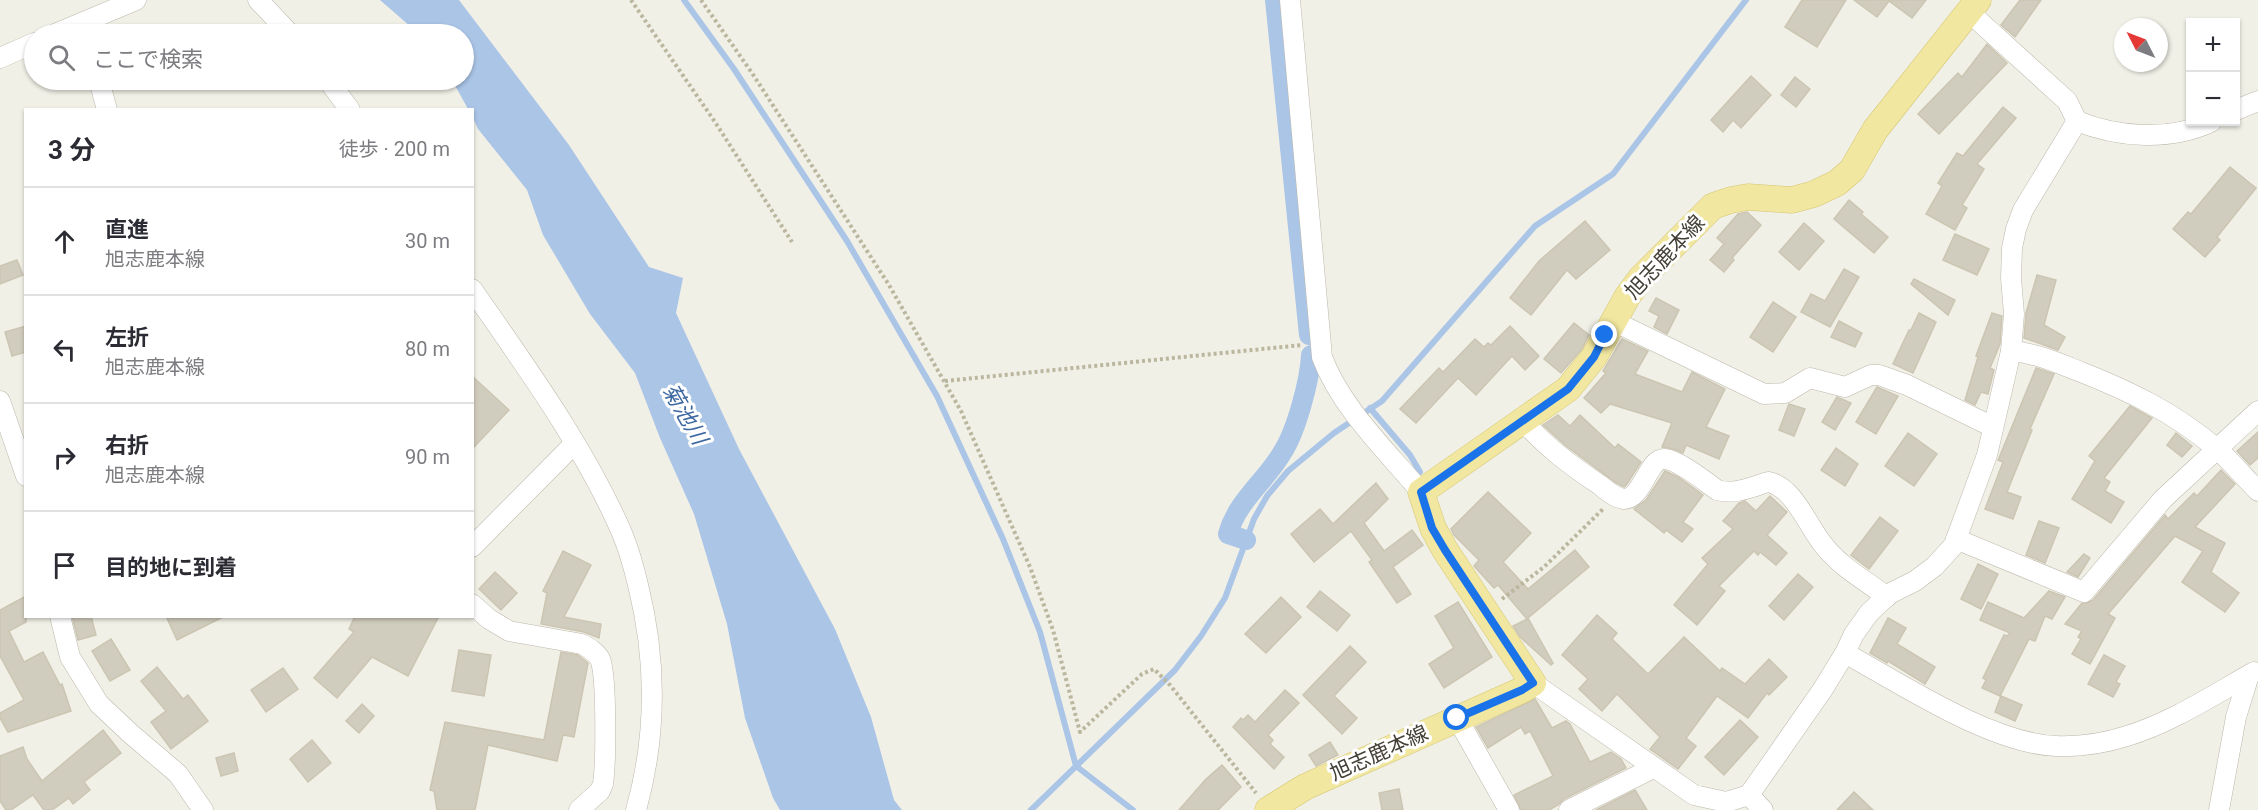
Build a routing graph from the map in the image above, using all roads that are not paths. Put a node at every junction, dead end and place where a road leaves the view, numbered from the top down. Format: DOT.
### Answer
graph roads {
  1 [pos="136,0"];
  2 [pos="258,0"];
  3 [pos="1290,0"];
  4 [pos="1973,6"];
  5 [pos="92,24"];
  6 [pos="281,24"];
  7 [pos="24,47"];
  8 [pos="0,58"];
  9 [pos="102,90"];
  10 [pos="335,90"];
  11 [pos="2258,100"];
  12 [pos="106,108"];
  13 [pos="349,108"];
  14 [pos="2240,108"];
  15 [pos="2077,122"];
  16 [pos="2201,126"];
  17 [pos="474,291"];
  18 [pos="1613,321"];
  19 [pos="2011,351"];
  20 [pos="0,401"];
  21 [pos="2258,411"];
  22 [pos="1522,420"];
  23 [pos="1994,427"];
  24 [pos="574,444"];
  25 [pos="2217,449"];
  26 [pos="24,470"];
  27 [pos="2258,491"];
  28 [pos="1421,492"];
  29 [pos="1956,538"];
  30 [pos="474,545"];
  31 [pos="1887,597"];
  32 [pos="474,606"];
  33 [pos="60,618"];
  34 [pos="1845,652"];
  35 [pos="2254,672"];
  36 [pos="1533,683"];
  37 [pos="1457,718"];
  38 [pos="1653,768"];
  39 [pos="1749,795"];
  40 [pos="1264,804"];
  41 [pos="203,810"];
  42 [pos="579,810"];
  43 [pos="636,810"];
  44 [pos="1509,810"];
  45 [pos="1569,810"];
  46 [pos="1763,810"];
  47 [pos="2219,810"];
  1 -- 5 [label="street"];
  2 -- 6 [label="street"];
  3 -- 28 [label="street"];
  4 -- 15 [label="street"];
  4 -- 18 [label="main road, 旭志鹿本線"];
  7 -- 8 [label="street"];
  9 -- 12 [label="street"];
  10 -- 13 [label="street"];
  11 -- 14 [label="street"];
  15 -- 16 [label="street"];
  15 -- 19 [label="street"];
  17 -- 24 [label="street"];
  18 -- 22 [label="main road, 旭志鹿本線"];
  18 -- 23 [label="street"];
  19 -- 23 [label="street"];
  19 -- 25 [label="street"];
  20 -- 26 [label="street"];
  21 -- 25 [label="street"];
  22 -- 28 [label="main road, 旭志鹿本線"];
  22 -- 31 [label="street"];
  23 -- 29 [label="street"];
  24 -- 30 [label="street"];
  24 -- 43 [label="street"];
  25 -- 27 [label="street"];
  25 -- 29 [label="street"];
  28 -- 36 [label="main road"];
  29 -- 31 [label="street"];
  31 -- 34 [label="street"];
  32 -- 42 [label="street"];
  33 -- 41 [label="street"];
  34 -- 35 [label="street"];
  34 -- 39 [label="street"];
  35 -- 47 [label="street"];
  36 -- 37 [label="main road, 旭志鹿本線"];
  36 -- 38 [label="street"];
  37 -- 40 [label="main road, 旭志鹿本線"];
  37 -- 44 [label="street"];
  38 -- 39 [label="street"];
  38 -- 45 [label="street"];
  39 -- 46 [label="street"];
}
